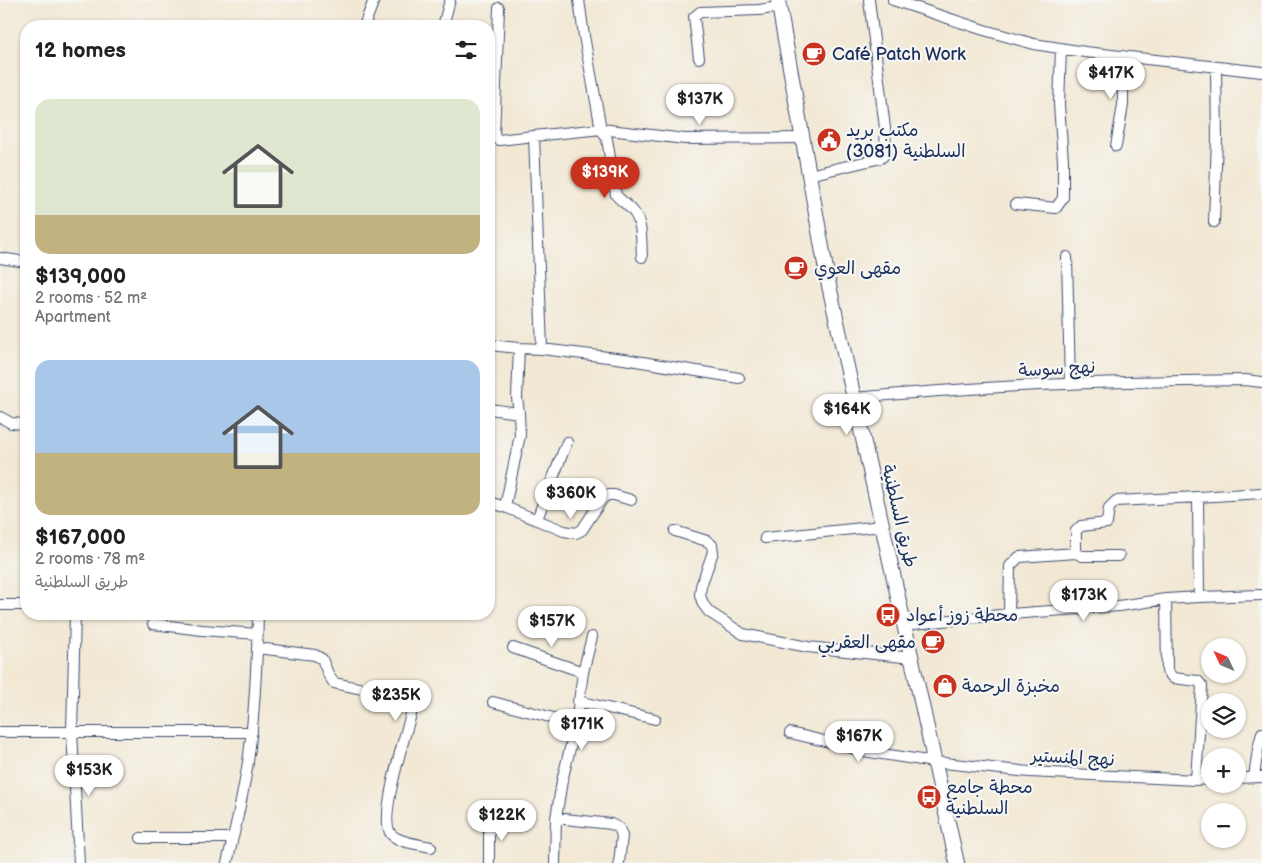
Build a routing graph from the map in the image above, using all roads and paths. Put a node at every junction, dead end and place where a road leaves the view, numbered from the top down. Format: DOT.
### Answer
graph roads {
  1 [pos="374,0"];
  2 [pos="450,0"];
  3 [pos="579,0"];
  4 [pos="869,0"];
  5 [pos="893,0"];
  6 [pos="779,3"];
  7 [pos="499,8"];
  8 [pos="366,20"];
  9 [pos="445,20"];
  10 [pos="1061,49"];
  11 [pos="1123,56"];
  12 [pos="699,58"];
  13 [pos="1216,68"];
  14 [pos="1262,72"];
  15 [pos="495,110"];
  16 [pos="601,128"];
  17 [pos="534,136"];
  18 [pos="495,138"];
  19 [pos="802,138"];
  20 [pos="1116,146"];
  21 [pos="809,175"];
  22 [pos="1016,204"];
  23 [pos="1214,222"];
  24 [pos="642,257"];
  25 [pos="1067,257"];
  26 [pos="0,258"];
  27 [pos="20,261"];
  28 [pos="495,345"];
  29 [pos="519,348"];
  30 [pos="542,349"];
  31 [pos="739,378"];
  32 [pos="1262,382"];
  33 [pos="1070,384"];
  34 [pos="854,398"];
  35 [pos="495,410"];
  36 [pos="519,413"];
  37 [pos="0,417"];
  38 [pos="20,424"];
  39 [pos="567,442"];
  40 [pos="1262,493"];
  41 [pos="1198,497"];
  42 [pos="631,500"];
  43 [pos="495,504"];
  44 [pos="505,507"];
  45 [pos="536,519"];
  46 [pos="882,526"];
  47 [pos="675,531"];
  48 [pos="765,538"];
  49 [pos="1076,553"];
  50 [pos="1119,556"];
  51 [pos="1262,595"];
  52 [pos="1199,596"];
  53 [pos="1166,599"];
  54 [pos="0,605"];
  55 [pos="20,605"];
  56 [pos="1009,614"];
  57 [pos="75,620"];
  58 [pos="258,620"];
  59 [pos="153,624"];
  60 [pos="904,625"];
  61 [pos="258,634"];
  62 [pos="592,636"];
  63 [pos="257,648"];
  64 [pos="513,648"];
  65 [pos="912,658"];
  66 [pos="583,672"];
  67 [pos="578,701"];
  68 [pos="493,702"];
  69 [pos="655,719"];
  70 [pos="576,724"];
  71 [pos="0,732"];
  72 [pos="72,732"];
  73 [pos="252,732"];
  74 [pos="790,733"];
  75 [pos="1262,733"];
  76 [pos="934,762"];
  77 [pos="1258,777"];
  78 [pos="1196,780"];
  79 [pos="1201,780"];
  80 [pos="556,818"];
  81 [pos="489,822"];
  82 [pos="141,838"];
  83 [pos="233,838"];
  84 [pos="431,847"];
  85 [pos="79,863"];
  86 [pos="227,863"];
  87 [pos="489,863"];
  88 [pos="555,863"];
  89 [pos="619,863"];
  90 [pos="956,863"];
  1 -- 8 [label="street"];
  2 -- 9 [label="street"];
  3 -- 16 [label="street"];
  4 -- 21 [label="street"];
  5 -- 10 [label="street"];
  6 -- 12 [label="street"];
  6 -- 19 [label="main road, طريق السلطنية"];
  7 -- 15 [label="street"];
  10 -- 11 [label="street"];
  10 -- 22 [label="street"];
  11 -- 13 [label="street"];
  11 -- 20 [label="street"];
  13 -- 14 [label="street"];
  13 -- 23 [label="street"];
  16 -- 17 [label="street"];
  16 -- 19 [label="street"];
  16 -- 24 [label="street"];
  17 -- 18 [label="street"];
  17 -- 30 [label="street"];
  19 -- 21 [label="main road, طريق السلطنية"];
  21 -- 34 [label="main road, طريق السلطنية"];
  25 -- 33 [label="street"];
  26 -- 27 [label="street"];
  28 -- 29 [label="street"];
  29 -- 30 [label="street"];
  29 -- 36 [label="street"];
  30 -- 31 [label="street"];
  32 -- 33 [label="street, نهج سوسة"];
  33 -- 34 [label="street, نهج سوسة"];
  34 -- 46 [label="main road, طريق السلطنية"];
  35 -- 36 [label="street"];
  36 -- 44 [label="street"];
  37 -- 38 [label="street"];
  39 -- 45 [label="street"];
  40 -- 41 [label="street"];
  41 -- 49 [label="street"];
  41 -- 52 [label="street"];
  42 -- 45 [label="street"];
  43 -- 44 [label="street"];
  44 -- 45 [label="street"];
  46 -- 48 [label="street"];
  46 -- 60 [label="main road, طريق السلطنية"];
  47 -- 65 [label="street"];
  49 -- 50 [label="street"];
  49 -- 56 [label="street"];
  51 -- 52 [label="street"];
  52 -- 53 [label="street"];
  53 -- 56 [label="street"];
  53 -- 78 [label="street"];
  54 -- 55 [label="street"];
  56 -- 60 [label="street"];
  57 -- 72 [label="street"];
  58 -- 61 [label="street"];
  59 -- 61 [label="street"];
  60 -- 65 [label="main road, طريق السلطنية"];
  61 -- 63 [label="street"];
  62 -- 66 [label="street"];
  63 -- 73 [label="street"];
  63 -- 84 [label="street"];
  64 -- 66 [label="street"];
  65 -- 76 [label="main road, طريق السلطنية"];
  66 -- 67 [label="street"];
  67 -- 69 [label="street"];
  67 -- 70 [label="street"];
  68 -- 70 [label="street"];
  70 -- 80 [label="street"];
  71 -- 72 [label="street"];
  72 -- 73 [label="street"];
  72 -- 85 [label="street"];
  73 -- 83 [label="street"];
  74 -- 76 [label="street, نهج المنستير"];
  75 -- 77 [label="street"];
  76 -- 78 [label="street, نهج المنستير"];
  76 -- 90 [label="main road, طريق السلطنية"];
  78 -- 79 [label="street, نهج المنستير"];
  80 -- 88 [label="street"];
  80 -- 89 [label="street"];
  81 -- 87 [label="street"];
  82 -- 83 [label="street"];
  83 -- 86 [label="street"];
}
